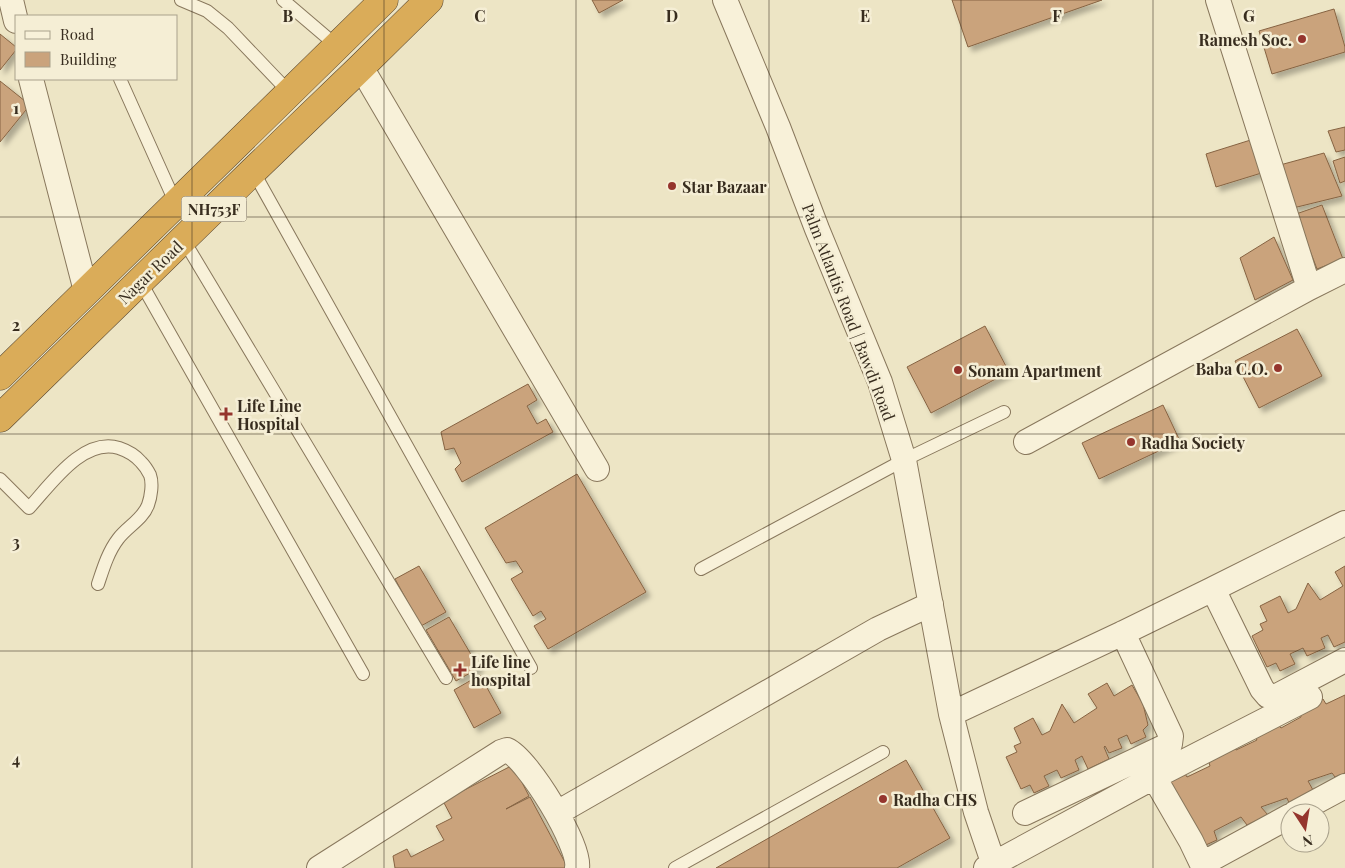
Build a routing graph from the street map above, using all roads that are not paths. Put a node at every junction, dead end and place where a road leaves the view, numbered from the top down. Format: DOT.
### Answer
graph roads {
  1 [pos="11,0"];
  2 [pos="181,0"];
  3 [pos="283,0"];
  4 [pos="429,0"];
  5 [pos="725,0"];
  6 [pos="1218,0"];
  7 [pos="383,2"];
  8 [pos="207,6"];
  9 [pos="15,17"];
  10 [pos="398,30"];
  11 [pos="337,46"];
  12 [pos="361,67"];
  13 [pos="31,80"];
  14 [pos="120,80"];
  15 [pos="289,92"];
  16 [pos="253,171"];
  17 [pos="176,204"];
  18 [pos="183,239"];
  19 [pos="1345,270"];
  20 [pos="140,281"];
  21 [pos="1309,288"];
  22 [pos="86,292"];
  23 [pos="0,376"];
  24 [pos="1004,412"];
  25 [pos="0,418"];
  26 [pos="1026,442"];
  27 [pos="904,460"];
  28 [pos="597,469"];
  29 [pos="0,479"];
  30 [pos="1345,523"];
  31 [pos="701,569"];
  32 [pos="98,584"];
  33 [pos="1213,589"];
  34 [pos="931,604"];
  35 [pos="1123,633"];
  36 [pos="1345,660"];
  37 [pos="531,668"];
  38 [pos="363,674"];
  39 [pos="446,678"];
  40 [pos="1345,679"];
  41 [pos="951,714"];
  42 [pos="883,752"];
  43 [pos="1154,777"];
  44 [pos="1345,786"];
  45 [pos="1314,803"];
  46 [pos="557,813"];
  47 [pos="1025,813"];
  48 [pos="1280,821"];
  49 [pos="991,867"];
  50 [pos="319,868"];
  51 [pos="577,868"];
  52 [pos="675,868"];
  1 -- 9 [label="street"];
  2 -- 8 [label="lane"];
  3 -- 11 [label="lane"];
  4 -- 10 [label="highway, Nagar Road / NH753F"];
  5 -- 27 [label="street, Palm Atlantis Road | Bawdi Road"];
  6 -- 21 [label="street"];
  7 -- 10 [label="highway"];
  7 -- 11 [label="highway, Nagar Road / NH753F"];
  8 -- 15 [label="lane"];
  10 -- 12 [label="highway, Nagar Road / NH753F"];
  11 -- 15 [label="highway, Nagar Road / NH753F"];
  12 -- 16 [label="highway, Nagar Road / NH753F"];
  12 -- 28 [label="street"];
  13 -- 22 [label="street"];
  14 -- 17 [label="lane"];
  15 -- 17 [label="highway, Nagar Road / NH753F"];
  16 -- 18 [label="highway, Nagar Road / NH753F"];
  16 -- 37 [label="lane"];
  17 -- 22 [label="highway, Nagar Road / NH753F"];
  18 -- 20 [label="highway, Nagar Road / NH753F"];
  18 -- 39 [label="lane"];
  19 -- 21 [label="street"];
  20 -- 25 [label="highway, Nagar Road / NH753F"];
  20 -- 38 [label="lane"];
  21 -- 26 [label="street"];
  22 -- 23 [label="highway, Nagar Road / NH753F"];
  24 -- 27 [label="lane"];
  27 -- 31 [label="lane"];
  27 -- 34 [label="street, Palm Atlantis Road | Bawdi Road"];
  29 -- 32 [label="lane"];
  30 -- 33 [label="street"];
  33 -- 35 [label="street"];
  33 -- 36 [label="street"];
  34 -- 41 [label="street, Palm Atlantis Road | Bawdi Road"];
  34 -- 46 [label="street"];
  35 -- 41 [label="street"];
  35 -- 47 [label="street"];
  40 -- 43 [label="street"];
  41 -- 49 [label="street, Palm Atlantis Road | Bawdi Road"];
  42 -- 52 [label="lane"];
  43 -- 48 [label="street"];
  43 -- 49 [label="street"];
  44 -- 45 [label="street"];
  46 -- 50 [label="street"];
  46 -- 51 [label="street"];
}
